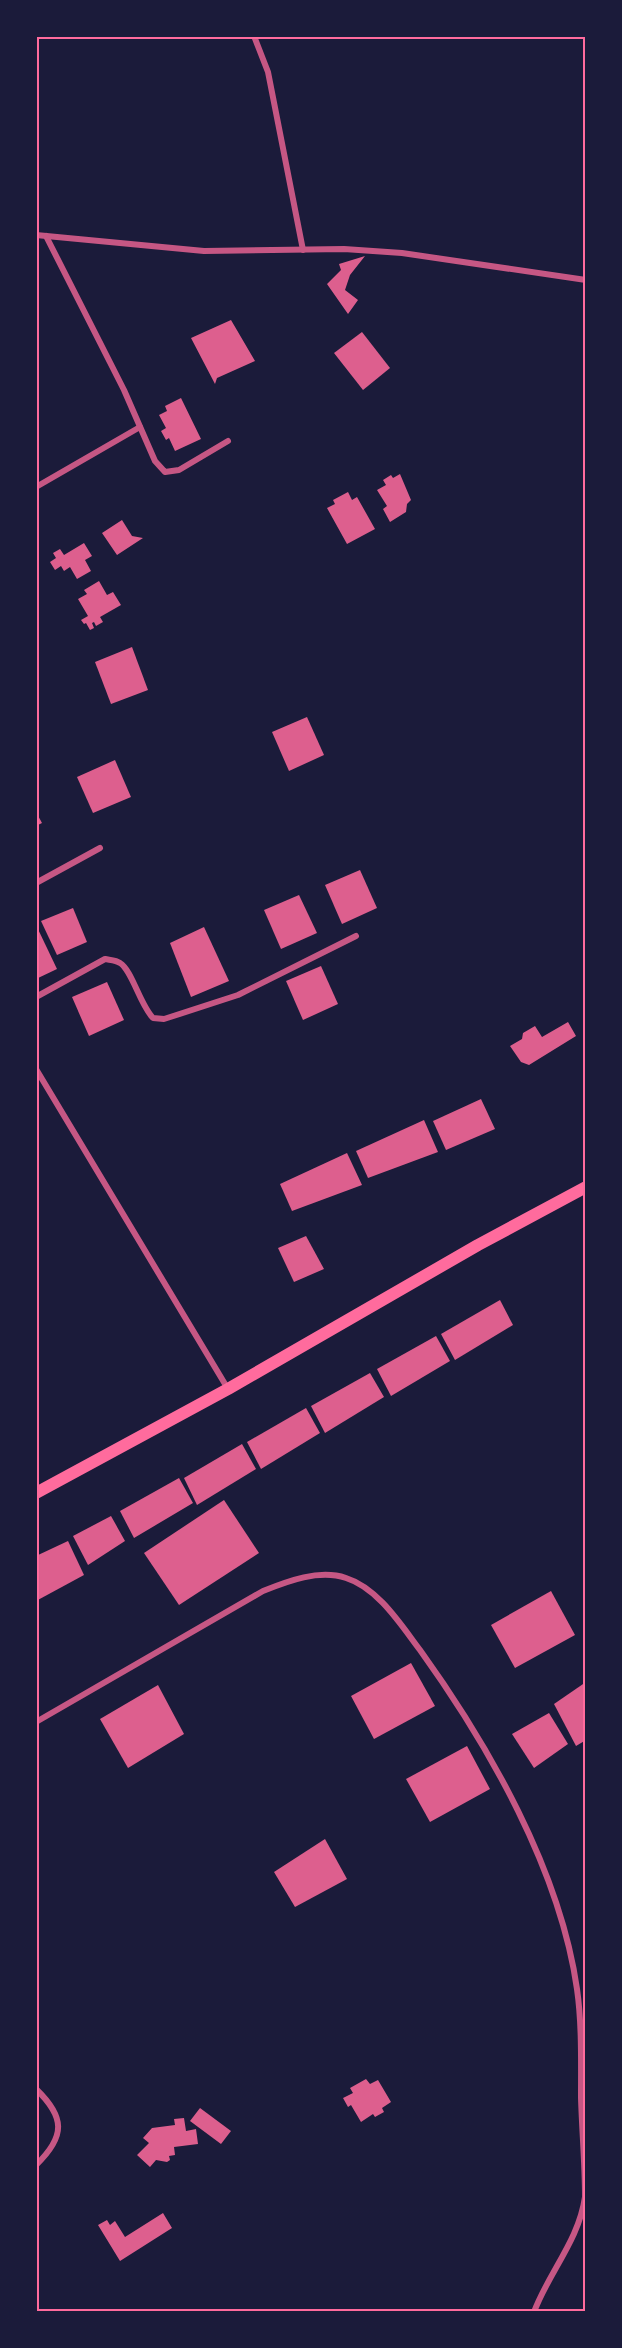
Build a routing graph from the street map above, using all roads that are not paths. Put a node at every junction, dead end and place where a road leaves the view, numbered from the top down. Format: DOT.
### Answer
graph roads {
  1 [pos="254,36"];
  2 [pos="36,235"];
  3 [pos="46,236"];
  4 [pos="303,250"];
  5 [pos="586,280"];
  6 [pos="140,428"];
  7 [pos="228,441"];
  8 [pos="36,488"];
  9 [pos="100,848"];
  10 [pos="36,883"];
  11 [pos="356,936"];
  12 [pos="36,997"];
  13 [pos="36,1069"];
  14 [pos="586,1187"];
  15 [pos="228,1389"];
  16 [pos="36,1493"];
  17 [pos="36,1722"];
  18 [pos="36,2089"];
  19 [pos="36,2165"];
  20 [pos="534,2312"];
  1 -- 4 [label="street"];
  2 -- 3 [label="street"];
  3 -- 4 [label="street"];
  3 -- 6 [label="street"];
  4 -- 5 [label="street"];
  6 -- 7 [label="street"];
  6 -- 8 [label="street"];
  9 -- 10 [label="street"];
  11 -- 12 [label="street"];
  13 -- 15 [label="street"];
  14 -- 15 [label="highway"];
  15 -- 16 [label="highway"];
  17 -- 20 [label="street"];
  18 -- 19 [label="street"];
}
